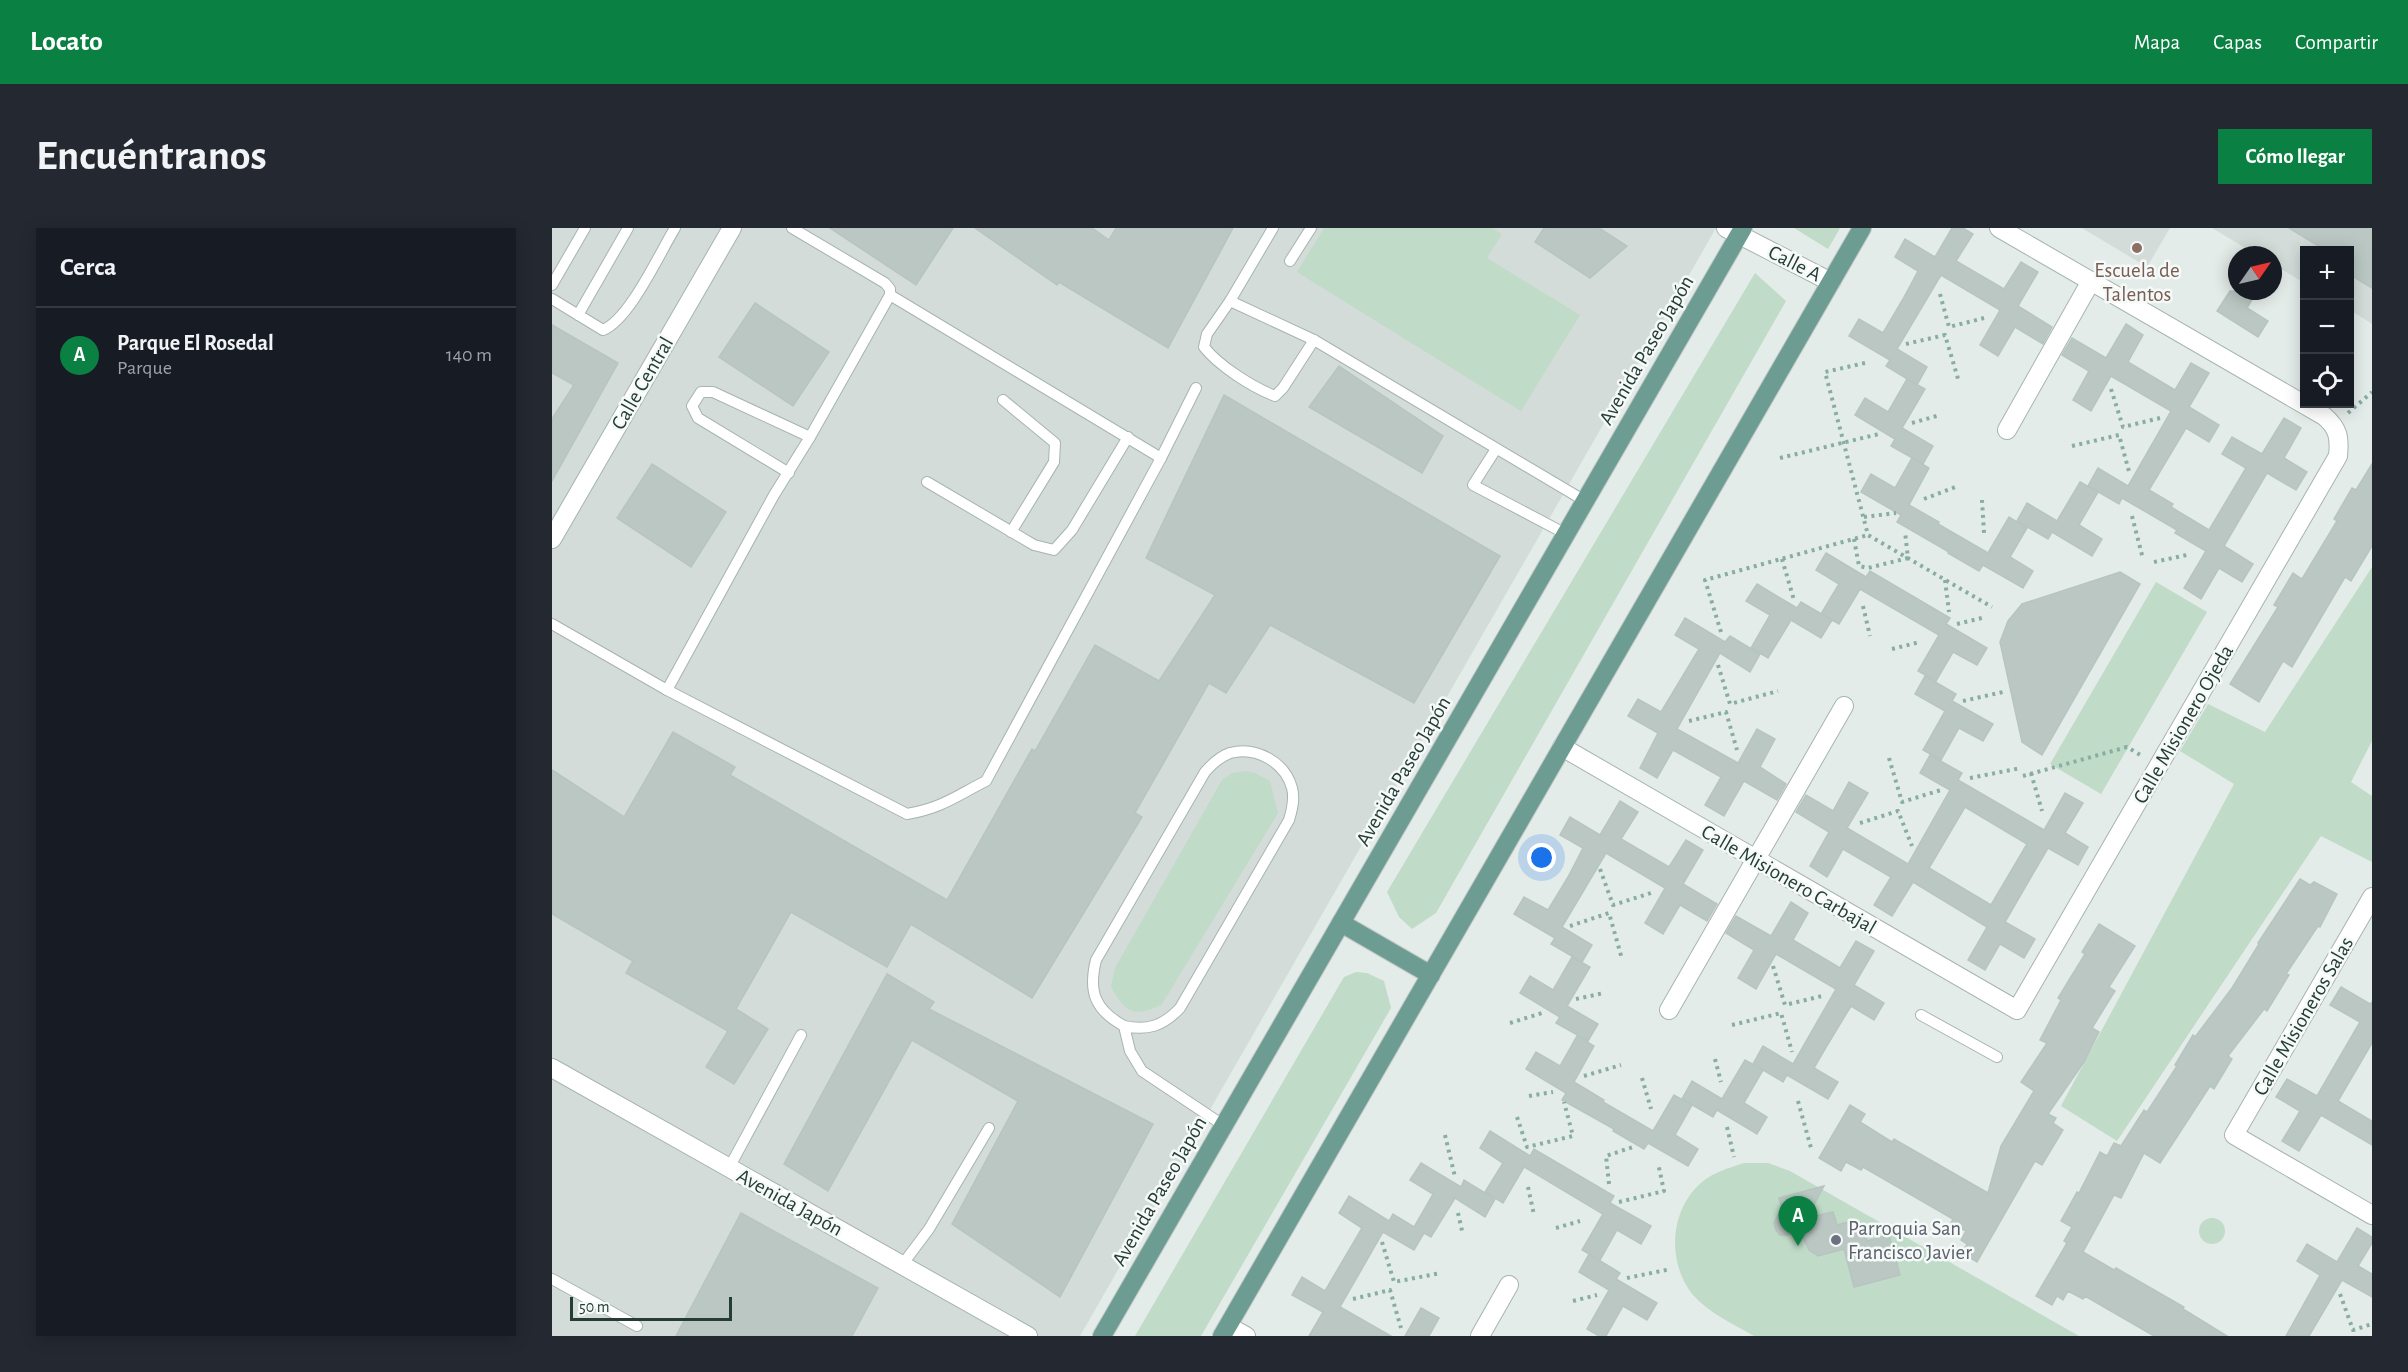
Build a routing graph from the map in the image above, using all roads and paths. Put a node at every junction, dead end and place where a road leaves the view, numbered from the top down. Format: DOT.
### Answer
graph roads {
  1 [pos="585,228"];
  2 [pos="627,228"];
  3 [pos="675,228"];
  4 [pos="732,228"];
  5 [pos="792,228"];
  6 [pos="1273,228"];
  7 [pos="1311,228"];
  8 [pos="1862,228"];
  9 [pos="1999,228"];
  10 [pos="1736,230"];
  11 [pos="1290,261"];
  12 [pos="2091,281"];
  13 [pos="1831,282"];
  14 [pos="552,285"];
  15 [pos="1940,294"];
  16 [pos="890,295"];
  17 [pos="552,299"];
  18 [pos="1230,301"];
  19 [pos="579,315"];
  20 [pos="1984,318"];
  21 [pos="1314,340"];
  22 [pos="1906,344"];
  23 [pos="1865,363"];
  24 [pos="1959,382"];
  25 [pos="1196,388"];
  26 [pos="2111,389"];
  27 [pos="2372,392"];
  28 [pos="1003,400"];
  29 [pos="1940,415"];
  30 [pos="2160,418"];
  31 [pos="1912,423"];
  32 [pos="2007,430"];
  33 [pos="2336,430"];
  34 [pos="1879,434"];
  35 [pos="810,437"];
  36 [pos="1128,437"];
  37 [pos="1844,442"];
  38 [pos="2072,446"];
  39 [pos="1496,449"];
  40 [pos="1161,458"];
  41 [pos="1780,458"];
  42 [pos="789,473"];
  43 [pos="2130,475"];
  44 [pos="927,482"];
  45 [pos="1958,486"];
  46 [pos="1924,499"];
  47 [pos="1982,500"];
  48 [pos="1585,501"];
  49 [pos="1896,513"];
  50 [pos="2132,516"];
  51 [pos="1864,517"];
  52 [pos="1011,532"];
  53 [pos="1905,532"];
  54 [pos="1984,533"];
  55 [pos="1566,534"];
  56 [pos="1868,535"];
  57 [pos="552,538"];
  58 [pos="1854,539"];
  59 [pos="2187,555"];
  60 [pos="1908,558"];
  61 [pos="1782,559"];
  62 [pos="2143,559"];
  63 [pos="2154,562"];
  64 [pos="1944,579"];
  65 [pos="1794,600"];
  66 [pos="1863,606"];
  67 [pos="1992,607"];
  68 [pos="1949,612"];
  69 [pos="1986,617"];
  70 [pos="552,624"];
  71 [pos="1957,624"];
  72 [pos="1721,632"];
  73 [pos="1870,636"];
  74 [pos="1920,642"];
  75 [pos="1892,649"];
  76 [pos="1718,665"];
  77 [pos="667,690"];
  78 [pos="1778,691"];
  79 [pos="2003,692"];
  80 [pos="1963,701"];
  81 [pos="1844,706"];
  82 [pos="1689,721"];
  83 [pos="1562,747"];
  84 [pos="1737,750"];
  85 [pos="1888,758"];
  86 [pos="2144,758"];
  87 [pos="2021,768"];
  88 [pos="2031,773"];
  89 [pos="2023,776"];
  90 [pos="1970,778"];
  91 [pos="1941,790"];
  92 [pos="2042,811"];
  93 [pos="1860,823"];
  94 [pos="1912,846"];
  95 [pos="1755,859"];
  96 [pos="1600,869"];
  97 [pos="1651,893"];
  98 [pos="2372,897"];
  99 [pos="1341,922"];
  100 [pos="1570,926"];
  101 [pos="1622,959"];
  102 [pos="1773,966"];
  103 [pos="1431,975"];
  104 [pos="1604,993"];
  105 [pos="1822,996"];
  106 [pos="1576,999"];
  107 [pos="1669,1010"];
  108 [pos="2017,1010"];
  109 [pos="1542,1014"];
  110 [pos="1921,1015"];
  111 [pos="1510,1023"];
  112 [pos="1732,1025"];
  113 [pos="1124,1026"];
  114 [pos="801,1035"];
  115 [pos="1792,1052"];
  116 [pos="1997,1057"];
  117 [pos="1715,1059"];
  118 [pos="1621,1065"];
  119 [pos="552,1068"];
  120 [pos="1584,1076"];
  121 [pos="1642,1078"];
  122 [pos="1721,1082"];
  123 [pos="1553,1092"];
  124 [pos="1530,1096"];
  125 [pos="1798,1101"];
  126 [pos="1564,1102"];
  127 [pos="1651,1109"];
  128 [pos="1517,1117"];
  129 [pos="1224,1125"];
  130 [pos="988,1128"];
  131 [pos="1726,1128"];
  132 [pos="1444,1135"];
  133 [pos="1633,1147"];
  134 [pos="1811,1148"];
  135 [pos="1734,1157"];
  136 [pos="1658,1163"];
  137 [pos="729,1168"];
  138 [pos="1455,1177"];
  139 [pos="1609,1184"];
  140 [pos="1528,1187"];
  141 [pos="1619,1202"];
  142 [pos="1458,1213"];
  143 [pos="1534,1215"];
  144 [pos="2372,1215"];
  145 [pos="1580,1221"];
  146 [pos="1556,1228"];
  147 [pos="1463,1235"];
  148 [pos="1382,1242"];
  149 [pos="902,1265"];
  150 [pos="1671,1269"];
  151 [pos="1441,1273"];
  152 [pos="1627,1278"];
  153 [pos="552,1279"];
  154 [pos="1509,1286"];
  155 [pos="2340,1294"];
  156 [pos="1597,1295"];
  157 [pos="1353,1299"];
  158 [pos="1573,1301"];
  159 [pos="2372,1324"];
  160 [pos="637,1326"];
  161 [pos="1401,1328"];
  162 [pos="1225,1331"];
  163 [pos="1028,1336"];
  164 [pos="1102,1336"];
  165 [pos="1246,1336"];
  166 [pos="1480,1336"];
  1 -- 14 [label="lane"];
  2 -- 19 [label="lane"];
  3 -- 19 [label="lane"];
  4 -- 57 [label="street, Calle Central"];
  5 -- 16 [label="lane"];
  6 -- 18 [label="lane"];
  7 -- 11 [label="lane"];
  8 -- 13 [label="main road"];
  9 -- 12 [label="street"];
  10 -- 13 [label="street, Calle A"];
  10 -- 48 [label="main road, Avenida Paseo Japón"];
  12 -- 32 [label="street"];
  12 -- 33 [label="street"];
  13 -- 83 [label="main road"];
  15 -- 20 [label="path"];
  16 -- 35 [label="lane"];
  16 -- 36 [label="lane"];
  17 -- 19 [label="lane"];
  18 -- 21 [label="lane"];
  18 -- 21 [label="lane"];
  21 -- 39 [label="lane"];
  22 -- 24 [label="path"];
  23 -- 37 [label="path"];
  25 -- 40 [label="lane"];
  26 -- 30 [label="path"];
  27 -- 33 [label="path"];
  28 -- 52 [label="lane"];
  29 -- 31 [label="path"];
  33 -- 108 [label="street, Calle Misionero Ojeda"];
  34 -- 37 [label="path"];
  35 -- 42 [label="lane"];
  35 -- 42 [label="lane"];
  36 -- 40 [label="lane"];
  36 -- 52 [label="lane"];
  37 -- 41 [label="path"];
  37 -- 51 [label="path"];
  38 -- 43 [label="path"];
  39 -- 48 [label="lane"];
  39 -- 55 [label="lane"];
  40 -- 77 [label="lane"];
  42 -- 77 [label="lane"];
  44 -- 52 [label="lane"];
  45 -- 46 [label="path"];
  47 -- 54 [label="path"];
  48 -- 55 [label="main road, Avenida Paseo Japón"];
  49 -- 51 [label="path"];
  50 -- 62 [label="path"];
  51 -- 56 [label="path"];
  53 -- 60 [label="path"];
  55 -- 99 [label="main road, Avenida Paseo Japón"];
  56 -- 58 [label="path"];
  56 -- 60 [label="path"];
  58 -- 60 [label="path"];
  58 -- 61 [label="path"];
  59 -- 63 [label="path"];
  60 -- 64 [label="path"];
  61 -- 65 [label="path"];
  61 -- 72 [label="path"];
  64 -- 67 [label="path"];
  64 -- 68 [label="path"];
  66 -- 73 [label="path"];
  69 -- 71 [label="path"];
  70 -- 77 [label="lane"];
  74 -- 75 [label="path"];
  76 -- 78 [label="path"];
  79 -- 80 [label="path"];
  81 -- 95 [label="street"];
  82 -- 84 [label="path"];
  83 -- 95 [label="street, Calle Misionero Carbajal"];
  83 -- 103 [label="main road"];
  85 -- 91 [label="path"];
  86 -- 88 [label="path"];
  87 -- 90 [label="path"];
  88 -- 89 [label="path"];
  88 -- 92 [label="path"];
  93 -- 94 [label="path"];
  95 -- 107 [label="street"];
  95 -- 108 [label="street, Calle Misionero Carbajal"];
  96 -- 97 [label="path"];
  98 -- 144 [label="street, Calle Misioneros Salas"];
  99 -- 103 [label="main road"];
  99 -- 129 [label="main road, Avenida Paseo Japón"];
  100 -- 101 [label="path"];
  102 -- 105 [label="path"];
  103 -- 162 [label="main road"];
  104 -- 106 [label="path"];
  109 -- 111 [label="path"];
  110 -- 116 [label="lane"];
  112 -- 115 [label="path"];
  113 -- 113 [label="lane"];
  113 -- 129 [label="lane"];
  114 -- 137 [label="lane"];
  117 -- 122 [label="path"];
  118 -- 120 [label="path"];
  119 -- 137 [label="street, Avenida Japón"];
  121 -- 127 [label="path"];
  123 -- 124 [label="path"];
  125 -- 134 [label="path"];
  126 -- 128 [label="path"];
  129 -- 164 [label="main road, Avenida Paseo Japón"];
  130 -- 149 [label="lane"];
  131 -- 135 [label="path"];
  132 -- 138 [label="path"];
  133 -- 139 [label="path"];
  136 -- 141 [label="path"];
  137 -- 149 [label="street, Avenida Japón"];
  140 -- 143 [label="path"];
  142 -- 147 [label="path"];
  145 -- 146 [label="path"];
  148 -- 151 [label="path"];
  149 -- 163 [label="street, Avenida Japón"];
  150 -- 152 [label="path"];
  153 -- 160 [label="lane"];
  154 -- 166 [label="street"];
  155 -- 159 [label="path"];
  156 -- 158 [label="path"];
  157 -- 161 [label="path"];
  162 -- 165 [label="street"];
}
